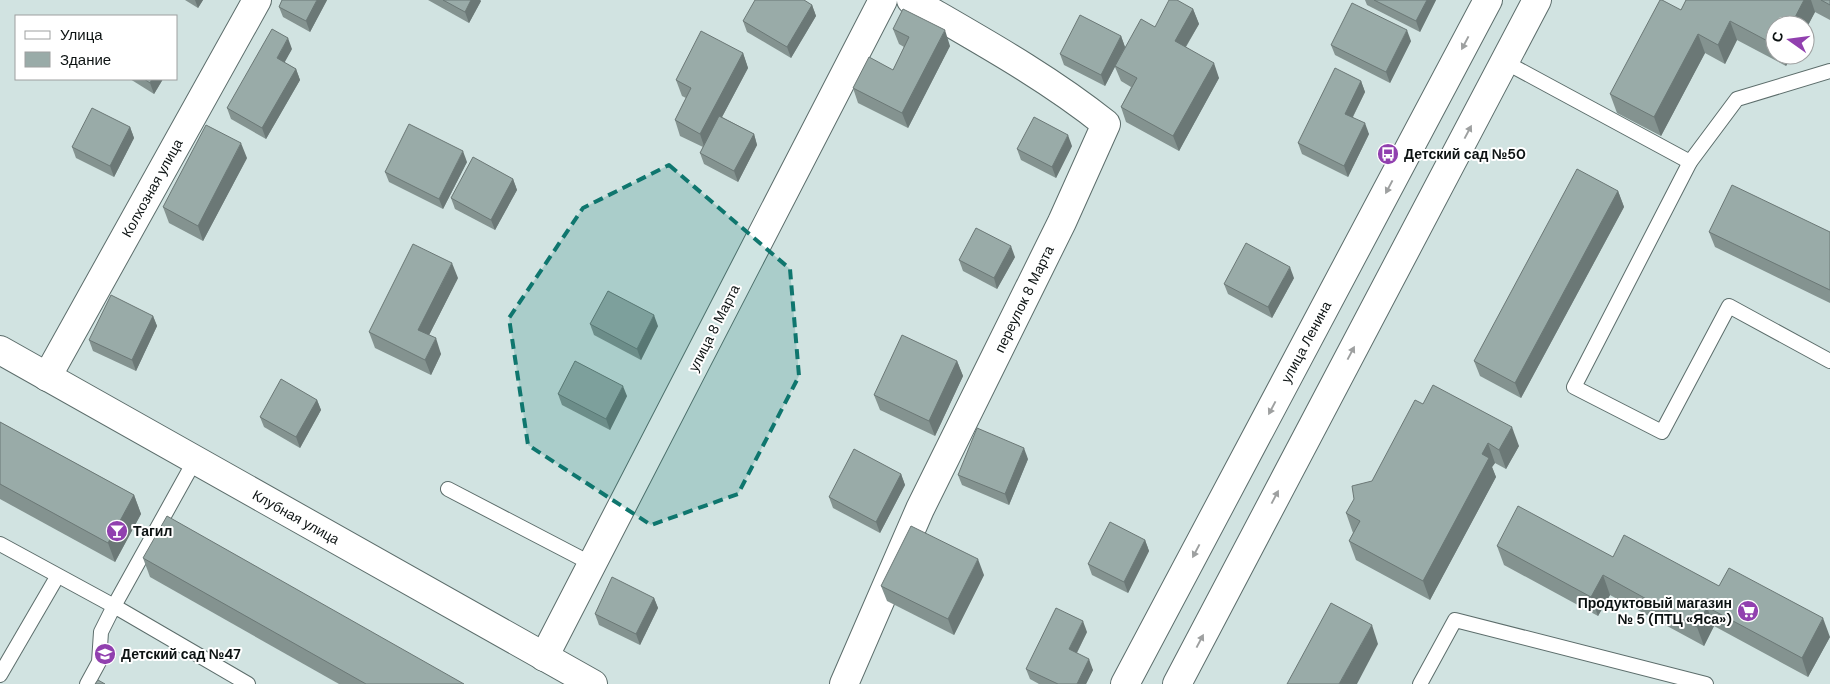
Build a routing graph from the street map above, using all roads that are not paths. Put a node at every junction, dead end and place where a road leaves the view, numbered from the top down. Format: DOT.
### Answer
graph roads {
  1 [pos="257,0"];
  2 [pos="883,0"];
  3 [pos="911,0"];
  4 [pos="1488,0"];
  5 [pos="1537,0"];
  6 [pos="1505,62"];
  7 [pos="1830,71"];
  8 [pos="1690,162"];
  9 [pos="0,350"];
  10 [pos="1830,361"];
  11 [pos="47,377"];
  12 [pos="195,460"];
  13 [pos="448,489"];
  14 [pos="0,544"];
  15 [pos="592,564"];
  16 [pos="57,577"];
  17 [pos="114,606"];
  18 [pos="544,657"];
  19 [pos="0,675"];
  20 [pos="87,684"];
  21 [pos="248,684"];
  22 [pos="593,684"];
  23 [pos="844,684"];
  24 [pos="1126,684"];
  25 [pos="1177,684"];
  26 [pos="1420,684"];
  27 [pos="1706,684"];
  1 -- 11 [label="street, Колхозная улица"];
  2 -- 15 [label="street, улица 8 Марта"];
  3 -- 23 [label="street, переулок 8 Марта"];
  4 -- 24 [label="street, улица Ленина, one-way"];
  5 -- 6 [label="street"];
  6 -- 8 [label="lane"];
  25 -- 6 [label="street, one-way"];
  7 -- 8 [label="lane"];
  8 -- 10 [label="lane"];
  9 -- 11 [label="street, Клубная улица"];
  11 -- 12 [label="street, Клубная улица"];
  12 -- 17 [label="lane"];
  12 -- 18 [label="street, Клубная улица"];
  13 -- 15 [label="lane"];
  14 -- 16 [label="lane"];
  15 -- 18 [label="street, улица 8 Марта"];
  16 -- 17 [label="lane"];
  16 -- 19 [label="lane"];
  17 -- 20 [label="lane"];
  17 -- 21 [label="lane"];
  18 -- 22 [label="street, Клубная улица"];
  26 -- 27 [label="lane"];
}
